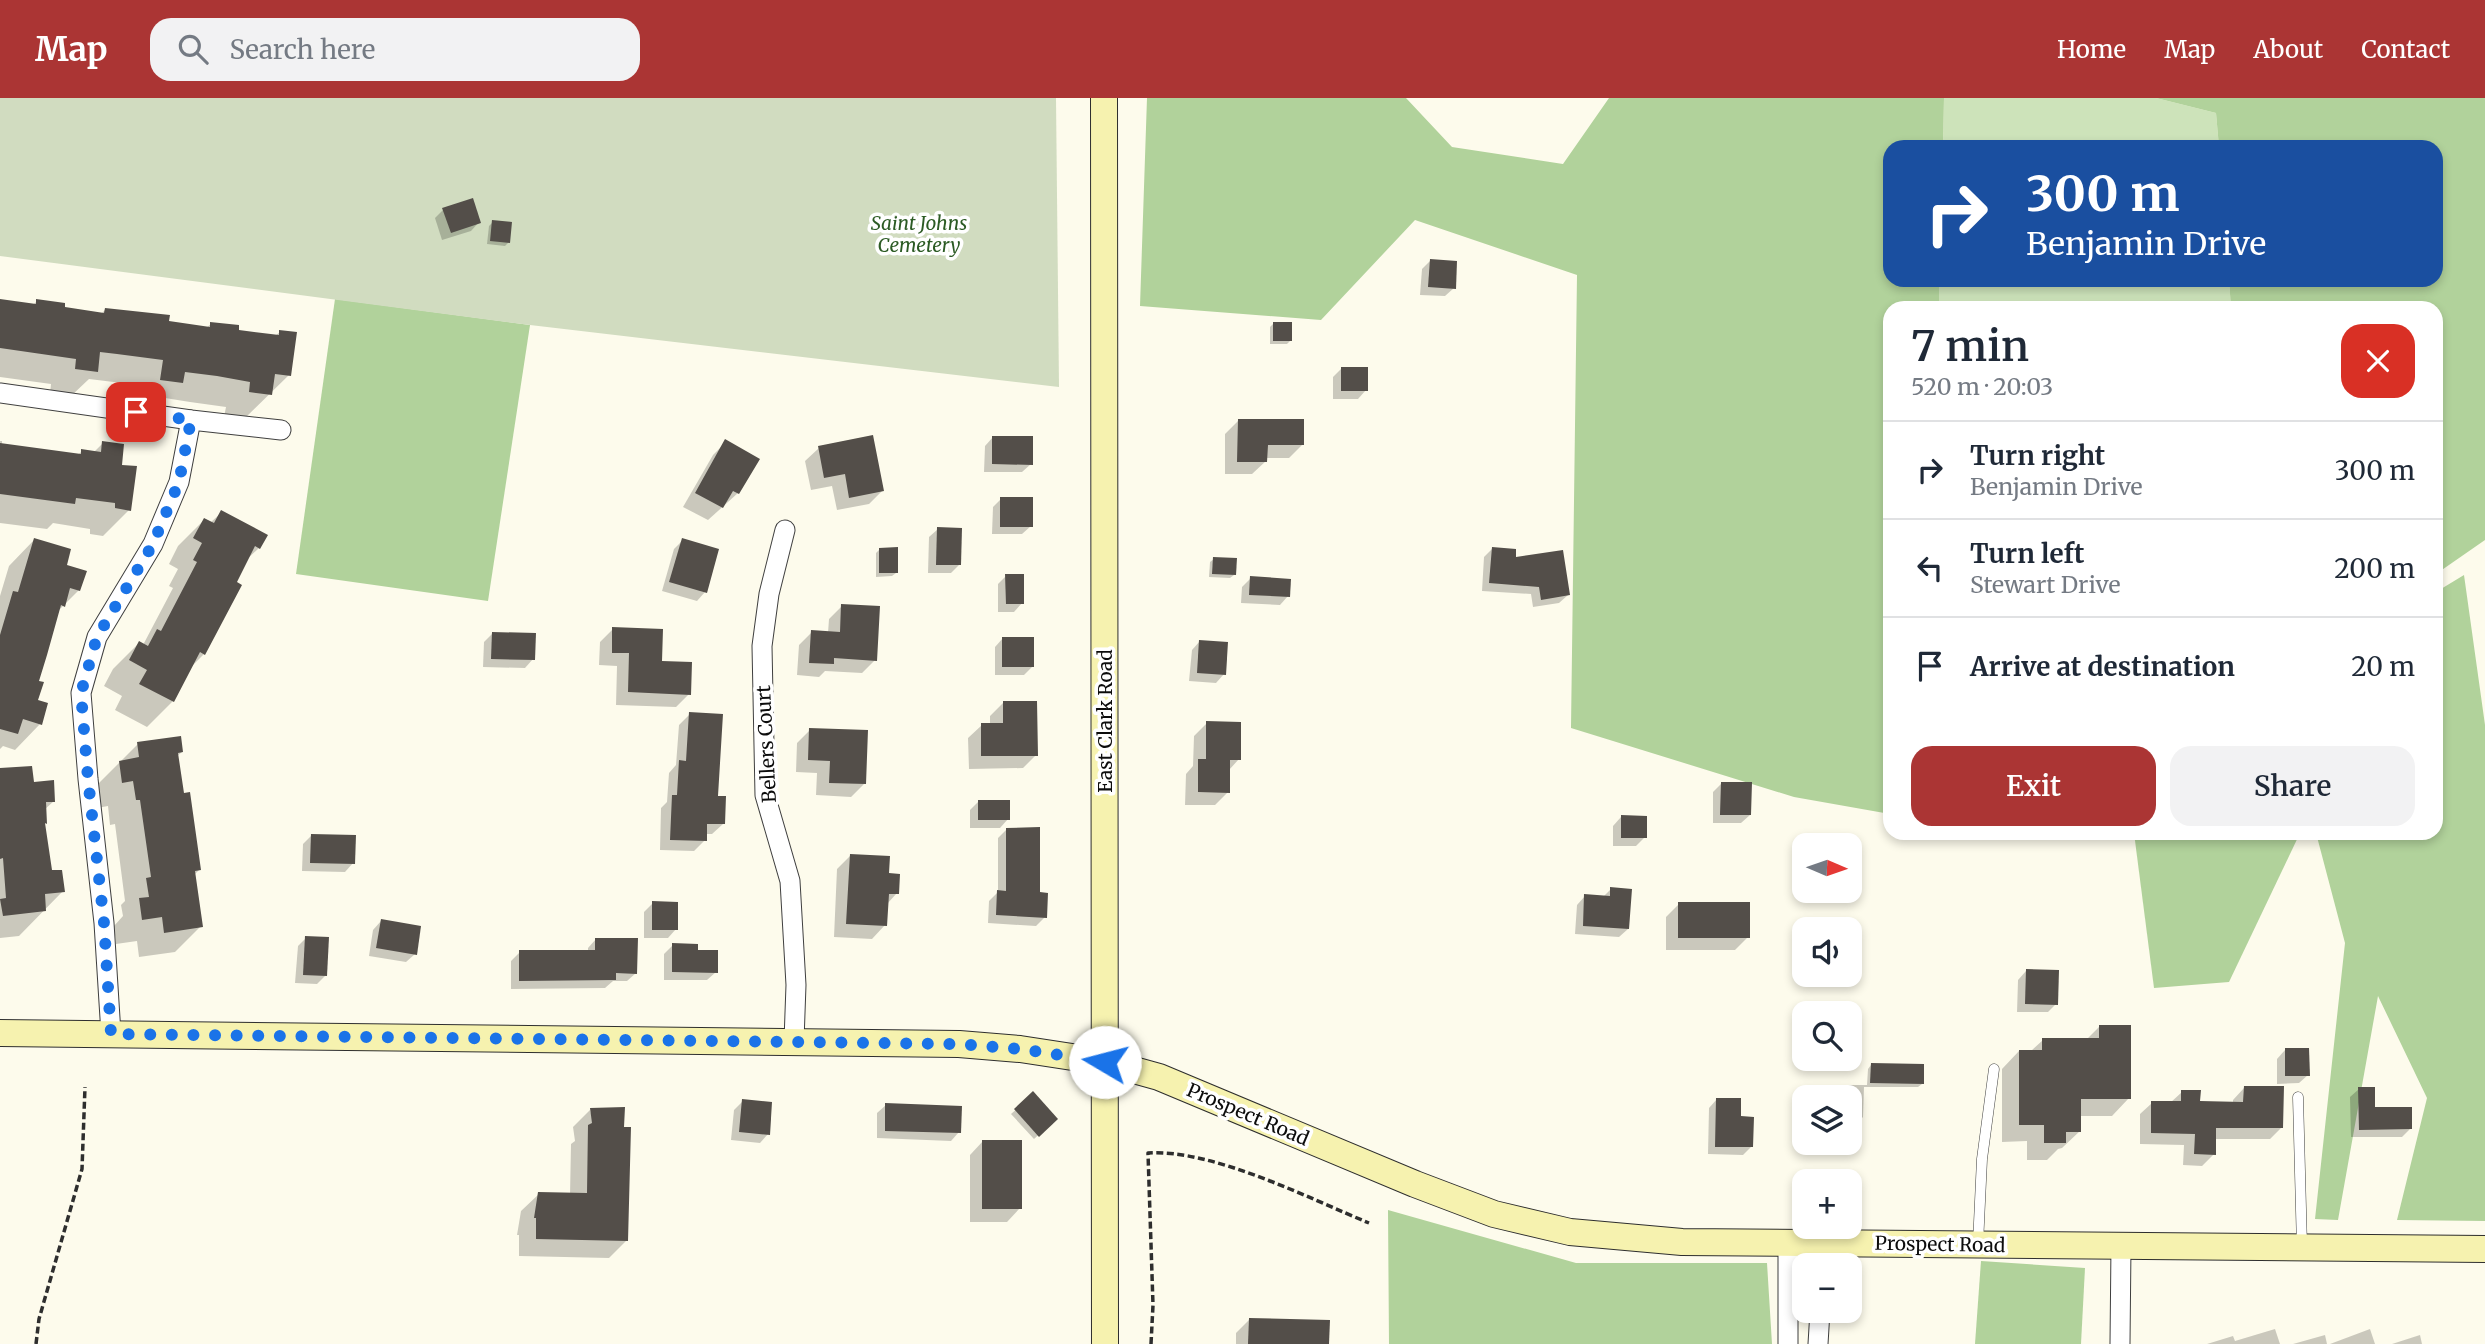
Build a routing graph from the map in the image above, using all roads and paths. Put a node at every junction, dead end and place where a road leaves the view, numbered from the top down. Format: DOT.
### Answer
graph roads {
  1 [pos="1104,98"];
  2 [pos="0,393"];
  3 [pos="191,420"];
  4 [pos="281,430"];
  5 [pos="785,530"];
  6 [pos="0,1033"];
  7 [pos="111,1034"];
  8 [pos="794,1041"];
  9 [pos="1105,1062"];
  10 [pos="1994,1069"];
  11 [pos="85,1087"];
  12 [pos="2298,1097"];
  13 [pos="1368,1223"];
  14 [pos="1788,1243"];
  15 [pos="1978,1245"];
  16 [pos="2121,1247"];
  17 [pos="2302,1248"];
  18 [pos="2485,1249"];
  19 [pos="1818,1253"];
  20 [pos="1838,1253"];
  21 [pos="1819,1323"];
  22 [pos="36,1344"];
  23 [pos="1105,1344"];
  24 [pos="1150,1344"];
  25 [pos="1788,1344"];
  26 [pos="1818,1344"];
  27 [pos="2120,1344"];
  1 -- 9 [label="main road, East Clark Road"];
  2 -- 3 [label="street"];
  3 -- 4 [label="street"];
  3 -- 7 [label="street"];
  5 -- 8 [label="street, Bellers Court"];
  6 -- 7 [label="main road, Prospect Road"];
  7 -- 8 [label="main road, Prospect Road"];
  8 -- 9 [label="main road, Prospect Road"];
  9 -- 14 [label="main road, Prospect Road"];
  9 -- 23 [label="main road, East Clark Road"];
  10 -- 15 [label="lane"];
  11 -- 22 [label="path"];
  12 -- 17 [label="lane"];
  13 -- 24 [label="path"];
  14 -- 19 [label="main road, Prospect Road"];
  14 -- 25 [label="street"];
  15 -- 16 [label="main road, Prospect Road"];
  15 -- 20 [label="main road, Prospect Road"];
  16 -- 17 [label="main road, Prospect Road"];
  16 -- 27 [label="street"];
  17 -- 18 [label="main road, Prospect Road"];
  21 -- 26 [label="street"];
}
